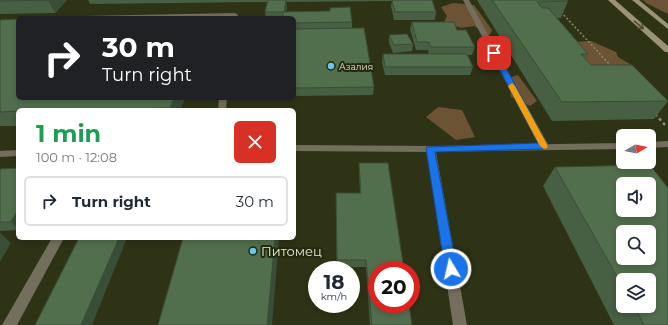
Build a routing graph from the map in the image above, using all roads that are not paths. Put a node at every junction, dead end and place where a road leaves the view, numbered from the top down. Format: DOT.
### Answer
graph roads {
  1 [pos="466,0"];
  2 [pos="611,0"];
  3 [pos="635,0"];
  4 [pos="184,16"];
  5 [pos="235,16"];
  6 [pos="668,26"];
  7 [pos="668,50"];
  8 [pos="668,144"];
  9 [pos="656,145"];
  10 [pos="544,146"];
  11 [pos="616,146"];
  12 [pos="296,148"];
  13 [pos="430,149"];
  14 [pos="16,153"];
  15 [pos="0,154"];
  16 [pos="57,240"];
  17 [pos="9,325"];
  18 [pos="460,325"];
  1 -- 10 [label="street"];
  2 -- 7 [label="main road, one-way"];
  3 -- 6 [label="main road"];
  4 -- 5 [label="street"];
  8 -- 9 [label="street"];
  10 -- 11 [label="street"];
  10 -- 13 [label="street"];
  12 -- 13 [label="street"];
  13 -- 18 [label="street"];
  14 -- 15 [label="street"];
  16 -- 17 [label="street"];
}
